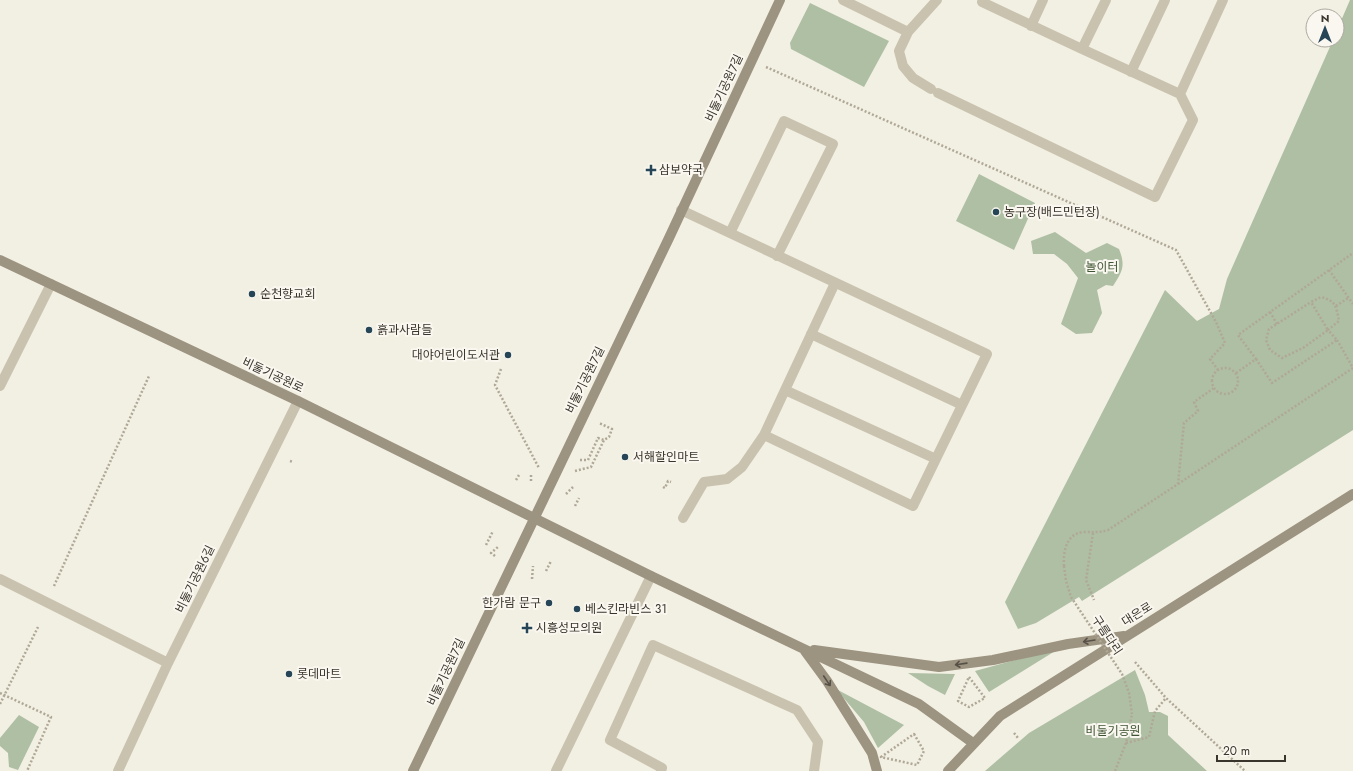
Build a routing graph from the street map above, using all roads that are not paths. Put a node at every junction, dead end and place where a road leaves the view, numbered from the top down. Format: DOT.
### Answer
graph roads {
  1 [pos="780,0"];
  2 [pos="843,0"];
  3 [pos="937,0"];
  4 [pos="982,0"];
  5 [pos="1043,0"];
  6 [pos="1106,0"];
  7 [pos="1165,0"];
  8 [pos="1223,0"];
  9 [pos="1031,26"];
  10 [pos="908,32"];
  11 [pos="1082,49"];
  12 [pos="1131,72"];
  13 [pos="1180,94"];
  14 [pos="682,210"];
  15 [pos="730,233"];
  16 [pos="777,256"];
  17 [pos="0,260"];
  18 [pos="835,283"];
  19 [pos="51,284"];
  20 [pos="811,334"];
  21 [pos="0,386"];
  22 [pos="785,390"];
  23 [pos="298,400"];
  24 [pos="962,406"];
  25 [pos="764,435"];
  26 [pos="936,459"];
  27 [pos="1353,494"];
  28 [pos="533,518"];
  29 [pos="683,518"];
  30 [pos="651,576"];
  31 [pos="0,579"];
  32 [pos="1127,635"];
  33 [pos="804,649"];
  34 [pos="168,664"];
  35 [pos="973,743"];
  36 [pos="118,771"];
  37 [pos="413,771"];
  38 [pos="556,771"];
  39 [pos="661,771"];
  40 [pos="814,771"];
  41 [pos="876,771"];
  42 [pos="948,771"];
  1 -- 14 [label="street, 비둘기공원7길"];
  2 -- 10 [label="street"];
  3 -- 10 [label="street"];
  4 -- 9 [label="street"];
  5 -- 9 [label="street"];
  6 -- 11 [label="street"];
  7 -- 12 [label="street"];
  8 -- 13 [label="street"];
  9 -- 11 [label="street"];
  10 -- 13 [label="street"];
  11 -- 12 [label="street"];
  12 -- 13 [label="street"];
  14 -- 15 [label="street"];
  14 -- 28 [label="street, 비둘기공원7길"];
  15 -- 16 [label="street"];
  15 -- 16 [label="street"];
  16 -- 18 [label="street"];
  17 -- 19 [label="street, 비둘기공원로"];
  18 -- 20 [label="street"];
  18 -- 24 [label="street"];
  19 -- 21 [label="street"];
  19 -- 23 [label="street, 비둘기공원로"];
  20 -- 22 [label="street"];
  20 -- 24 [label="street"];
  22 -- 25 [label="street"];
  22 -- 26 [label="street"];
  23 -- 28 [label="street, 비둘기공원로"];
  23 -- 34 [label="street, 비둘기공원6길"];
  24 -- 26 [label="street"];
  25 -- 26 [label="street"];
  25 -- 29 [label="street"];
  27 -- 32 [label="street, 대은로"];
  28 -- 30 [label="street, 비둘기공원로"];
  28 -- 37 [label="street, 비둘기공원7길"];
  30 -- 33 [label="street, 비둘기공원로"];
  30 -- 38 [label="street"];
  31 -- 34 [label="street"];
  32 -- 33 [label="street, one-way"];
  32 -- 35 [label="street, 대은로"];
  33 -- 35 [label="street, 비둘기공원로"];
  33 -- 41 [label="street, one-way"];
  34 -- 36 [label="street, 비둘기공원6길"];
  35 -- 42 [label="street, 대은로"];
  39 -- 40 [label="street"];
}
